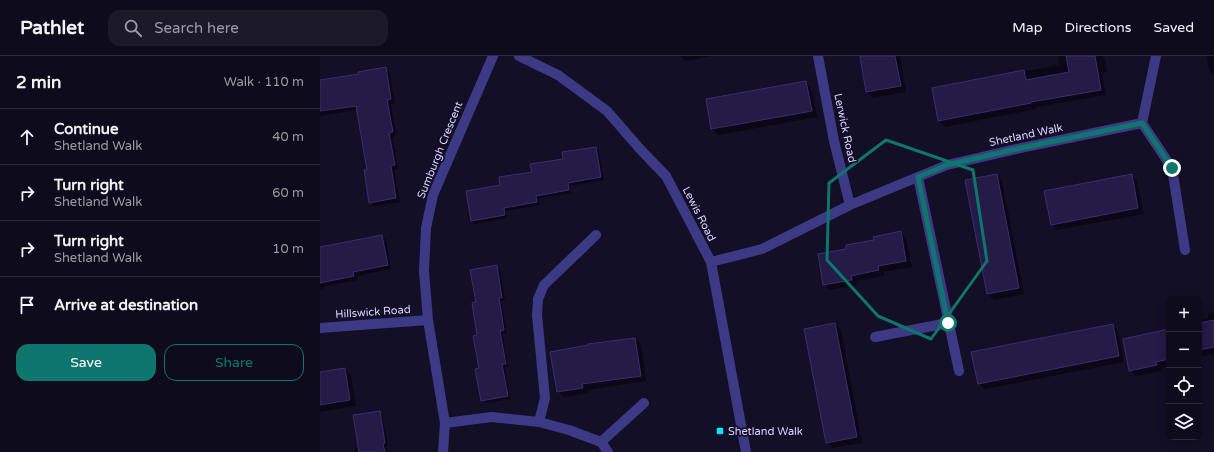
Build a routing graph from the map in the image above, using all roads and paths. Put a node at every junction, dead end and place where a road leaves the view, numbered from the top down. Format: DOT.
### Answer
graph roads {
  1 [pos="492,56"];
  2 [pos="519,56"];
  3 [pos="818,56"];
  4 [pos="1156,56"];
  5 [pos="1142,123"];
  6 [pos="918,177"];
  7 [pos="850,205"];
  8 [pos="596,235"];
  9 [pos="1185,250"];
  10 [pos="711,262"];
  11 [pos="428,320"];
  12 [pos="948,323"];
  13 [pos="320,328"];
  14 [pos="875,337"];
  15 [pos="959,371"];
  16 [pos="644,403"];
  17 [pos="539,422"];
  18 [pos="444,423"];
  19 [pos="601,442"];
  20 [pos="443,452"];
  21 [pos="608,452"];
  22 [pos="746,452"];
  1 -- 11 [label="street, Sumburgh Crescent"];
  2 -- 10 [label="street, Lewis Road"];
  3 -- 7 [label="street, Lerwick Road"];
  4 -- 5 [label="street"];
  5 -- 6 [label="street, Shetland Walk"];
  5 -- 9 [label="street"];
  6 -- 7 [label="street, Shetland Walk"];
  6 -- 12 [label="street"];
  7 -- 10 [label="street, Shetland Walk"];
  8 -- 17 [label="street"];
  10 -- 22 [label="street, Lewis Road"];
  11 -- 13 [label="street, Hillswick Road"];
  11 -- 18 [label="street, Sumburgh Crescent"];
  12 -- 14 [label="street"];
  12 -- 15 [label="street"];
  16 -- 19 [label="street"];
  17 -- 18 [label="street"];
  17 -- 19 [label="street"];
  18 -- 20 [label="street, Sumburgh Crescent"];
  19 -- 21 [label="street"];
}
